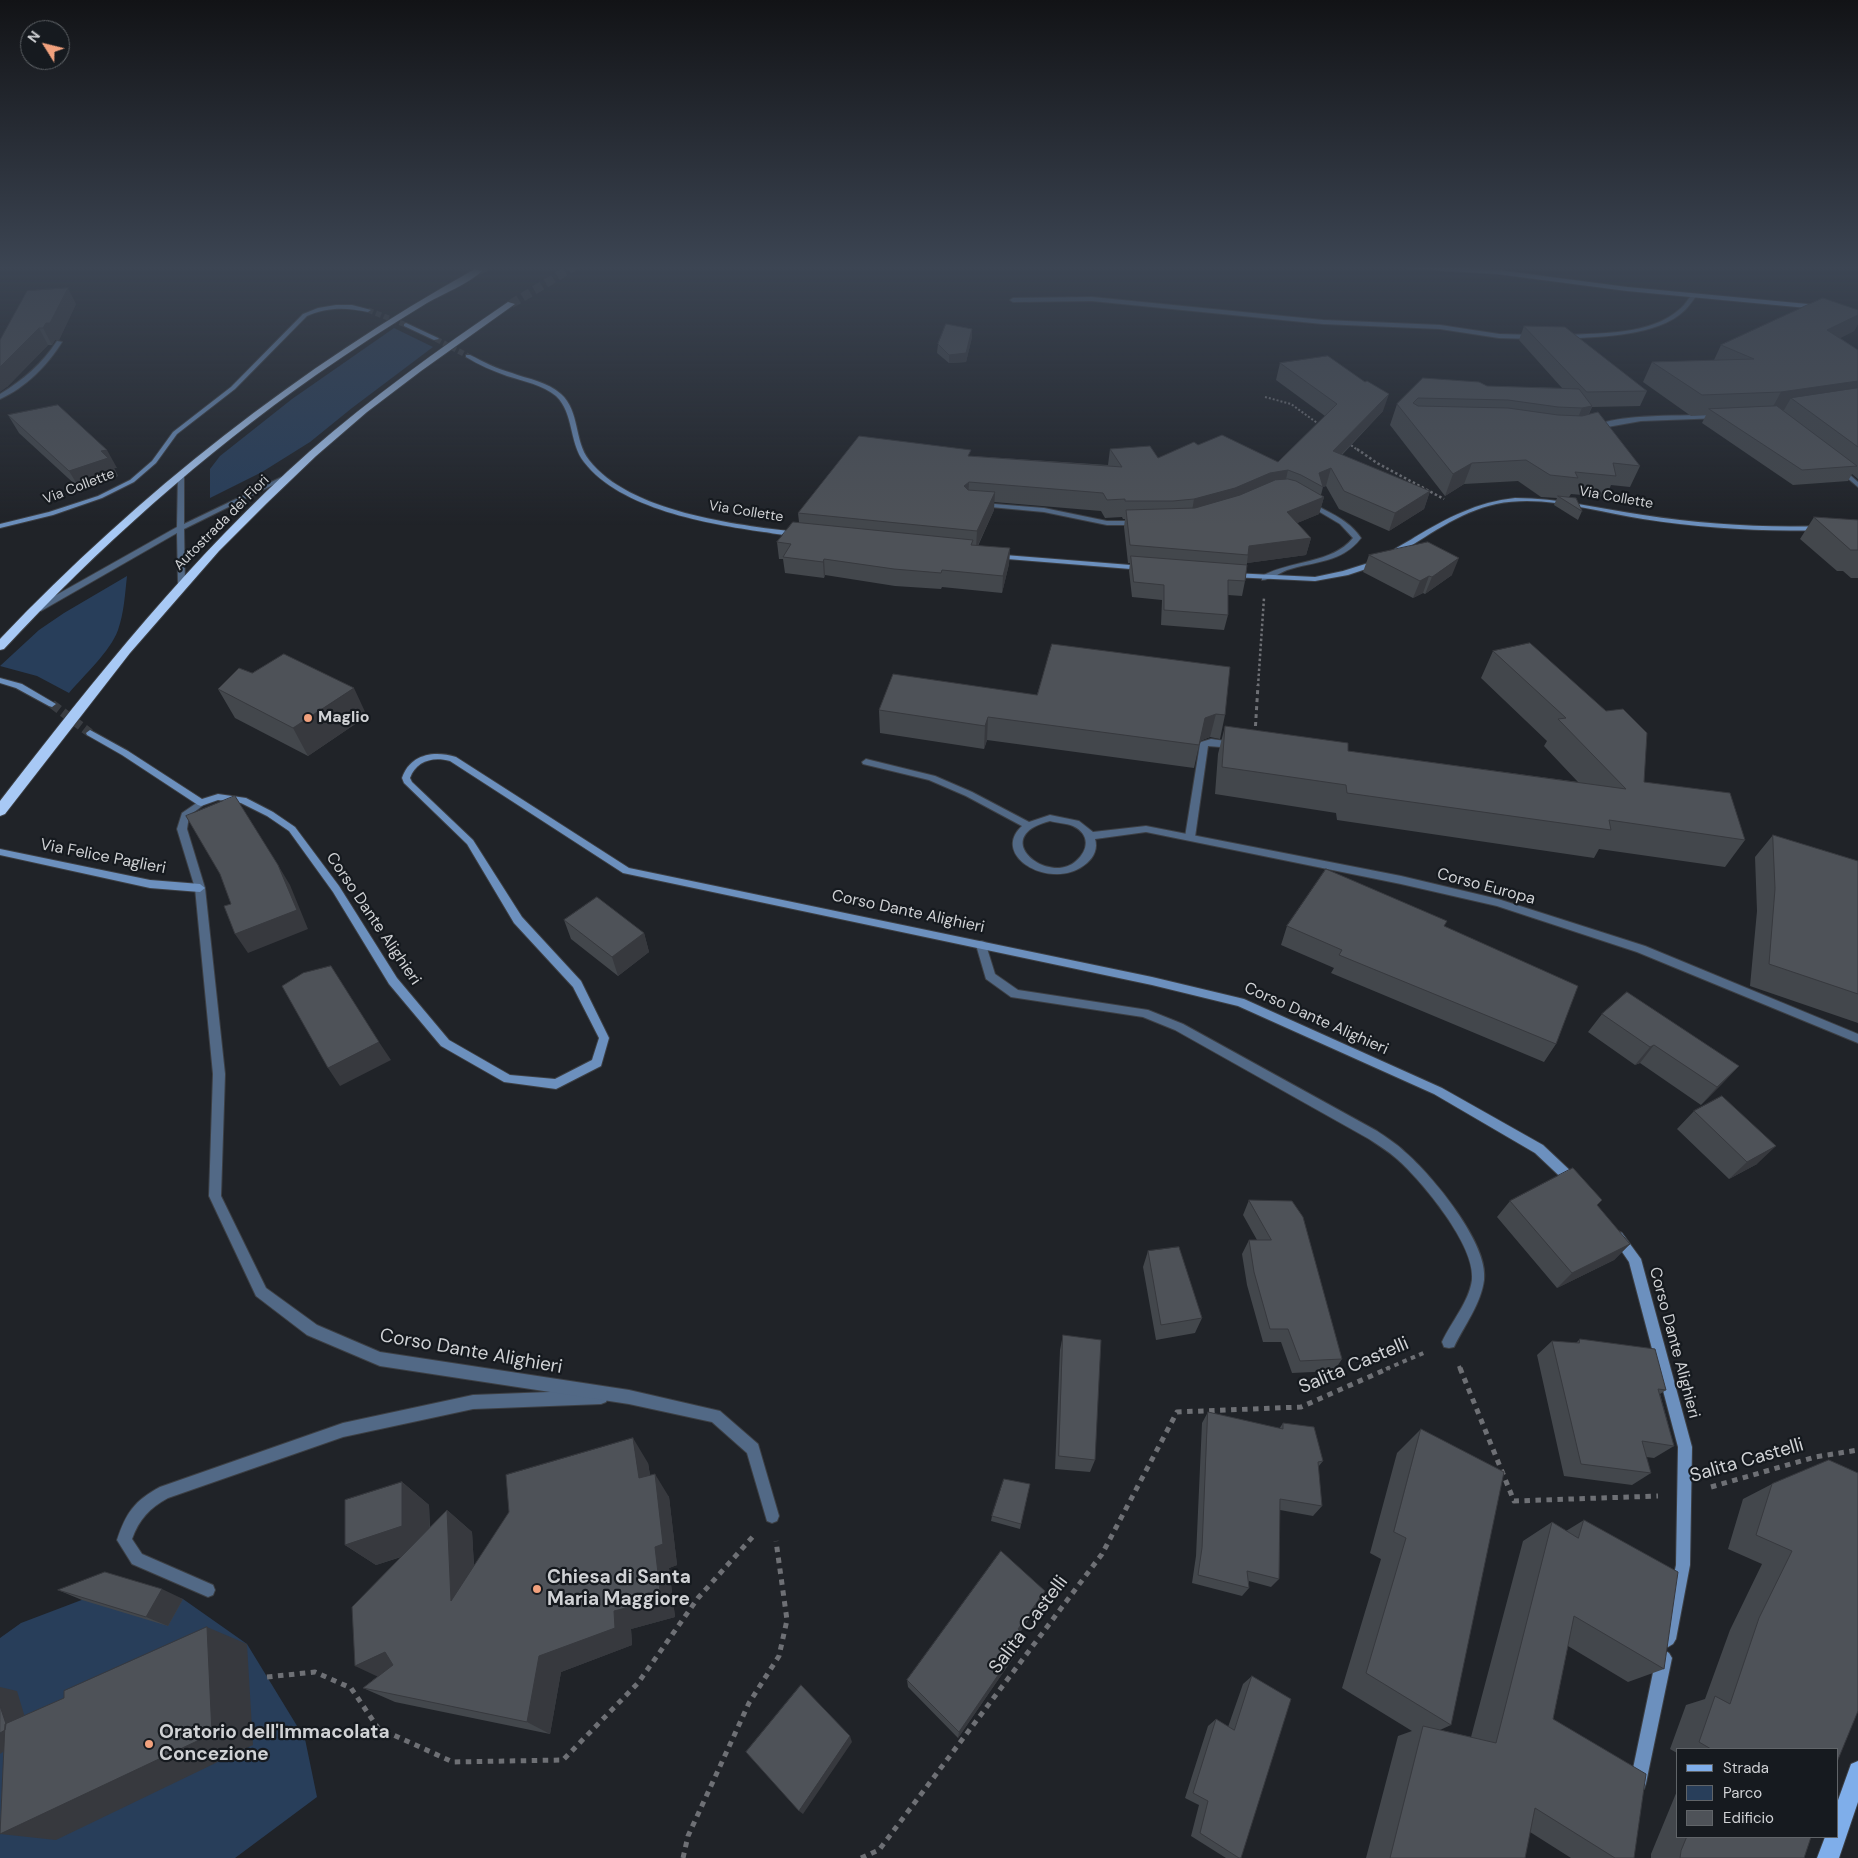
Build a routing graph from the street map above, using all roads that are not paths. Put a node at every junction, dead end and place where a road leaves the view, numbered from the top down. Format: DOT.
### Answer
graph roads {
  1 [pos="54,353"];
  2 [pos="268,353"];
  3 [pos="342,353"];
  4 [pos="441,353"];
  5 [pos="468,356"];
  6 [pos="0,397"];
  7 [pos="1722,417"];
  8 [pos="1590,429"];
  9 [pos="1837,466"];
  10 [pos="292,473"];
  11 [pos="181,474"];
  12 [pos="1858,485"];
  13 [pos="1300,498"];
  14 [pos="978,505"];
  15 [pos="1143,523"];
  16 [pos="0,526"];
  17 [pos="1828,527"];
  18 [pos="180,528"];
  19 [pos="803,534"];
  20 [pos="983,554"];
  21 [pos="1148,568"];
  22 [pos="1226,574"];
  23 [pos="1265,578"];
  24 [pos="182,584"];
  25 [pos="30,613"];
  26 [pos="0,646"];
  27 [pos="0,680"];
  28 [pos="52,704"];
  29 [pos="90,733"];
  30 [pos="1254,742"];
  31 [pos="866,762"];
  32 [pos="201,803"];
  33 [pos="0,811"];
  34 [pos="1028,825"];
  35 [pos="1090,836"];
  36 [pos="1190,837"];
  37 [pos="0,852"];
  38 [pos="200,888"];
  39 [pos="981,945"];
  40 [pos="1858,1039"];
  41 [pos="1582,1191"];
  42 [pos="1611,1229"];
  43 [pos="1449,1342"];
  44 [pos="629,1397"];
  45 [pos="772,1516"];
  46 [pos="208,1590"];
  47 [pos="1858,1771"];
  48 [pos="1635,1798"];
  49 [pos="1838,1830"];
  50 [pos="1835,1838"];
  51 [pos="1828,1858"];
  1 -- 6 [label="street"];
  2 -- 16 [label="street, Via Collette"];
  3 -- 11 [label="highway"];
  4 -- 10 [label="highway, Autostrada dei Fiori"];
  5 -- 19 [label="street, Via Collette"];
  7 -- 8 [label="street"];
  9 -- 12 [label="street"];
  10 -- 18 [label="street"];
  10 -- 24 [label="highway, Autostrada dei Fiori"];
  11 -- 18 [label="street"];
  11 -- 25 [label="highway"];
  13 -- 23 [label="street"];
  14 -- 15 [label="street"];
  17 -- 23 [label="street, Via Collette"];
  18 -- 24 [label="street"];
  18 -- 25 [label="street"];
  20 -- 21 [label="street"];
  22 -- 23 [label="street, Via Collette"];
  24 -- 33 [label="highway, Autostrada dei Fiori"];
  25 -- 26 [label="highway"];
  27 -- 28 [label="street"];
  29 -- 32 [label="street"];
  30 -- 36 [label="street"];
  31 -- 34 [label="street"];
  32 -- 38 [label="street, Corso Dante Alighieri"];
  32 -- 39 [label="street, Corso Dante Alighieri"];
  34 -- 35 [label="street"];
  34 -- 35 [label="street"];
  35 -- 36 [label="street, Corso Europa"];
  36 -- 40 [label="street, Corso Europa"];
  37 -- 38 [label="street, Via Felice Paglieri"];
  38 -- 44 [label="street, Corso Dante Alighieri"];
  39 -- 41 [label="street, Corso Dante Alighieri"];
  39 -- 43 [label="street"];
  42 -- 48 [label="street, Corso Dante Alighieri"];
  44 -- 45 [label="street, Corso Dante Alighieri"];
  44 -- 46 [label="street"];
  47 -- 49 [label="main road"];
  50 -- 51 [label="main road"];
}
